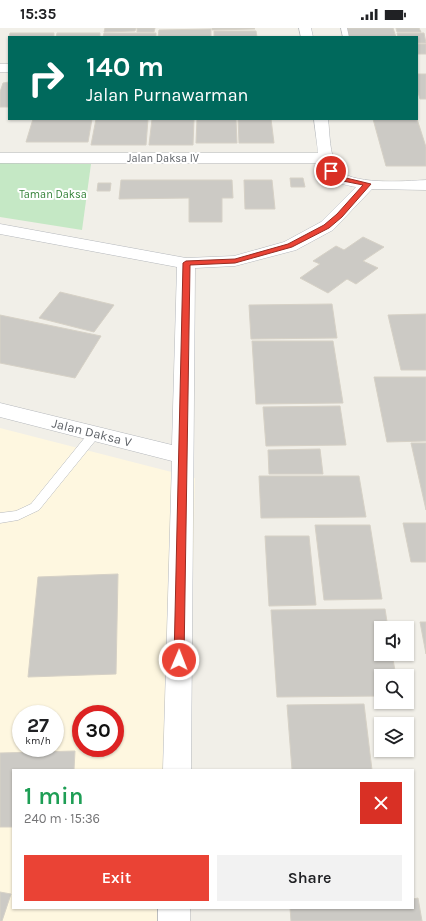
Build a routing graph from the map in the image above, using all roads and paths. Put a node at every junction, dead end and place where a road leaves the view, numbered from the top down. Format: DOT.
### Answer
graph roads {
  1 [pos="321,120"];
  2 [pos="0,158"];
  3 [pos="326,158"];
  4 [pos="368,184"];
  5 [pos="426,185"];
  6 [pos="0,229"];
  7 [pos="186,263"];
  8 [pos="0,410"];
  9 [pos="95,433"];
  10 [pos="183,456"];
  11 [pos="0,518"];
  12 [pos="177,769"];
  13 [pos="174,909"];
  14 [pos="174,921"];
  1 -- 3 [label="street"];
  2 -- 3 [label="street, Jalan Daksa IV"];
  3 -- 4 [label="street"];
  4 -- 5 [label="street"];
  4 -- 7 [label="street"];
  6 -- 7 [label="street"];
  7 -- 10 [label="street"];
  8 -- 9 [label="street, Jalan Daksa V"];
  9 -- 10 [label="street, Jalan Daksa V"];
  9 -- 11 [label="lane"];
  10 -- 12 [label="street"];
  13 -- 14 [label="street"];
}
